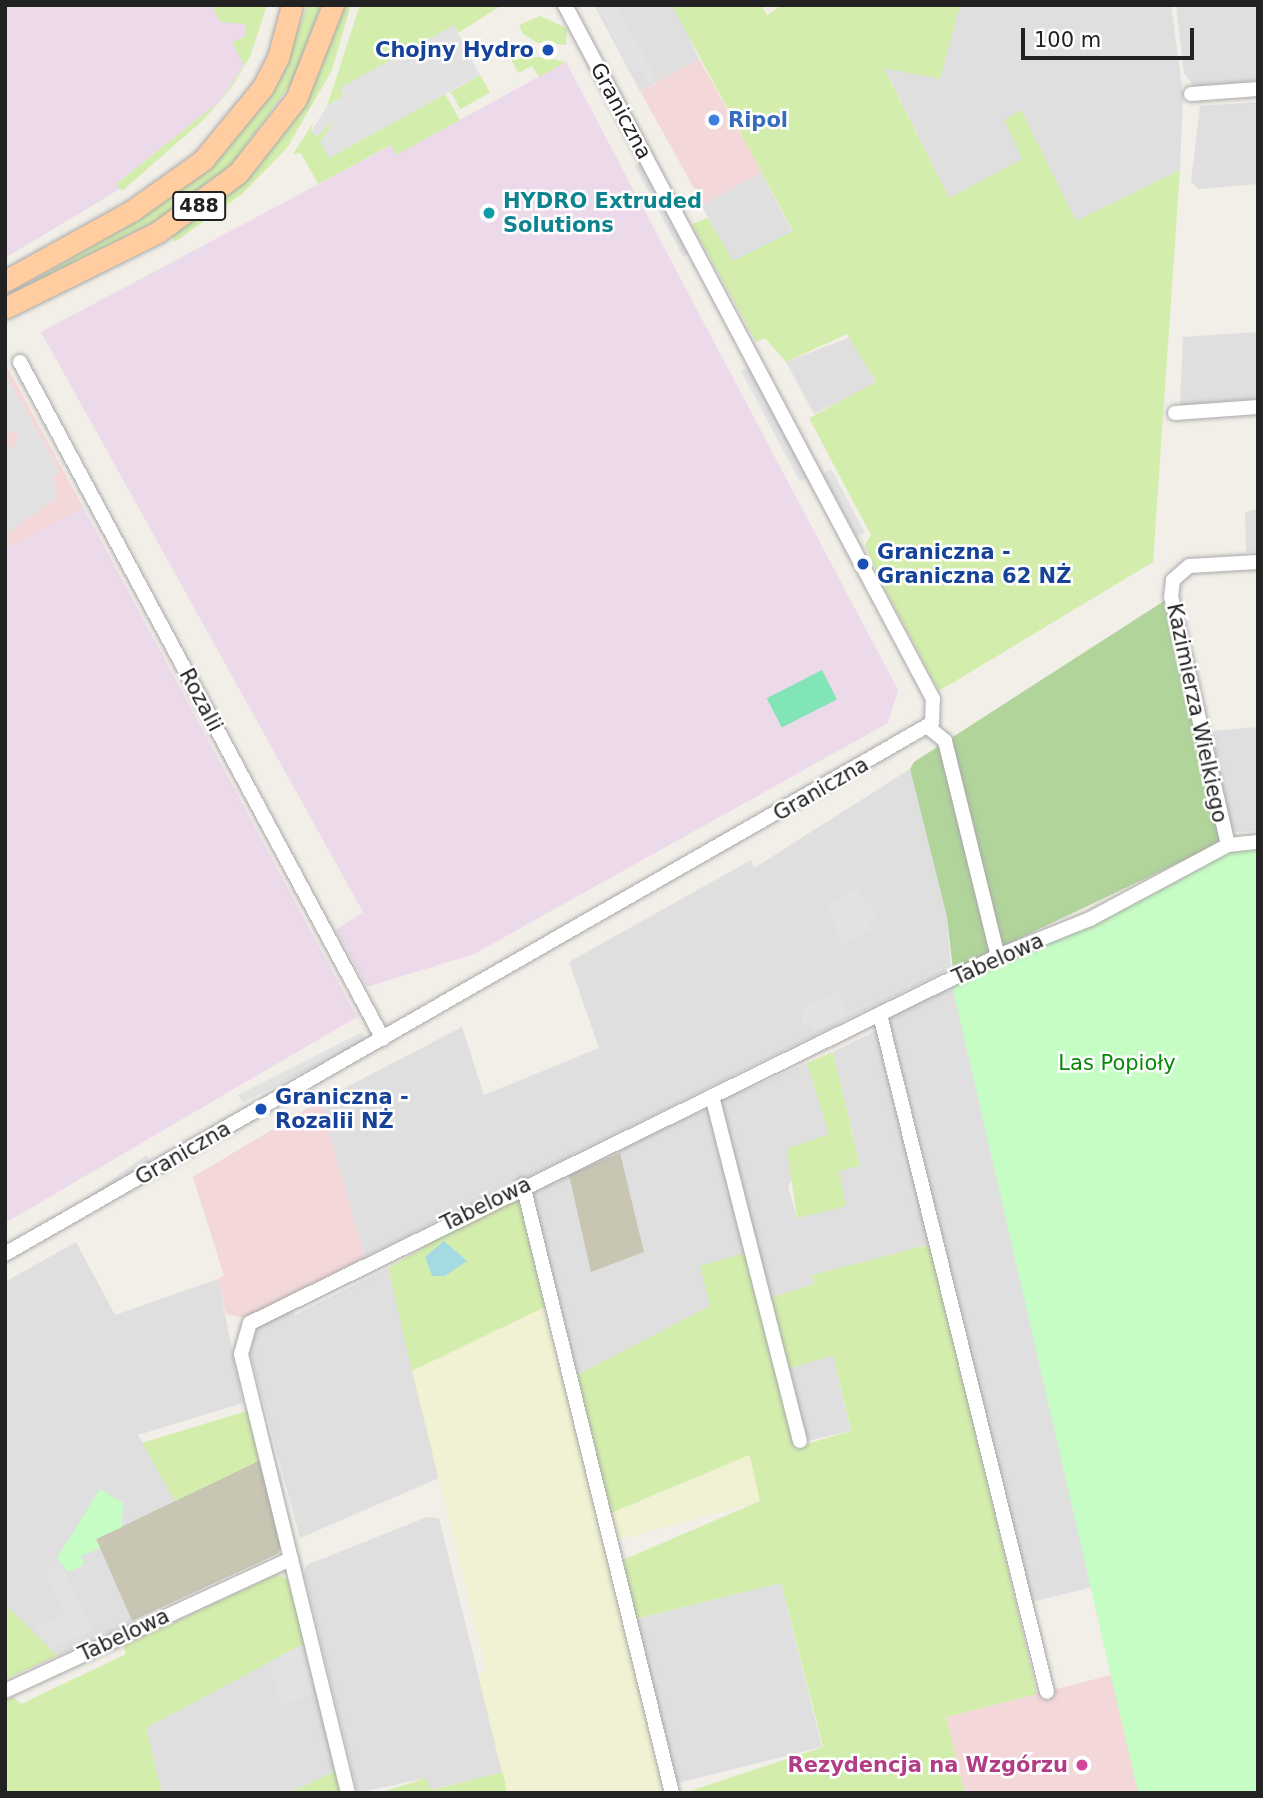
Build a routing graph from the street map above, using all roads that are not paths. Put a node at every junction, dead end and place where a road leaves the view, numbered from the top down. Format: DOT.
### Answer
graph roads {
  1 [pos="292,5"];
  2 [pos="333,5"];
  3 [pos="565,5"];
  4 [pos="1258,89"];
  5 [pos="1191,94"];
  6 [pos="5,281"];
  7 [pos="5,308"];
  8 [pos="20,362"];
  9 [pos="1258,407"];
  10 [pos="1175,413"];
  11 [pos="1258,562"];
  12 [pos="928,727"];
  13 [pos="1258,842"];
  14 [pos="1227,845"];
  15 [pos="998,956"];
  16 [pos="880,1016"];
  17 [pos="383,1039"];
  18 [pos="712,1096"];
  19 [pos="523,1185"];
  20 [pos="5,1254"];
  21 [pos="800,1441"];
  22 [pos="290,1559"];
  23 [pos="5,1690"];
  24 [pos="1047,1692"];
  25 [pos="348,1793"];
  26 [pos="672,1793"];
  1 -- 6 [label="main road, 488"];
  2 -- 7 [label="main road, 488"];
  3 -- 12 [label="street, Graniczna"];
  4 -- 5 [label="street"];
  8 -- 17 [label="street, Rozalii"];
  9 -- 10 [label="street"];
  11 -- 14 [label="street, Kazimierza Wielkiego"];
  12 -- 15 [label="street"];
  12 -- 17 [label="street, Graniczna"];
  13 -- 14 [label="street"];
  14 -- 15 [label="street, Tabelowa"];
  15 -- 16 [label="street, Tabelowa"];
  16 -- 18 [label="street, Tabelowa"];
  16 -- 24 [label="street"];
  17 -- 20 [label="street, Graniczna"];
  18 -- 19 [label="street, Tabelowa"];
  18 -- 21 [label="street"];
  19 -- 22 [label="street, Tabelowa"];
  19 -- 26 [label="street"];
  22 -- 23 [label="street, Tabelowa"];
  22 -- 25 [label="street"];
}
